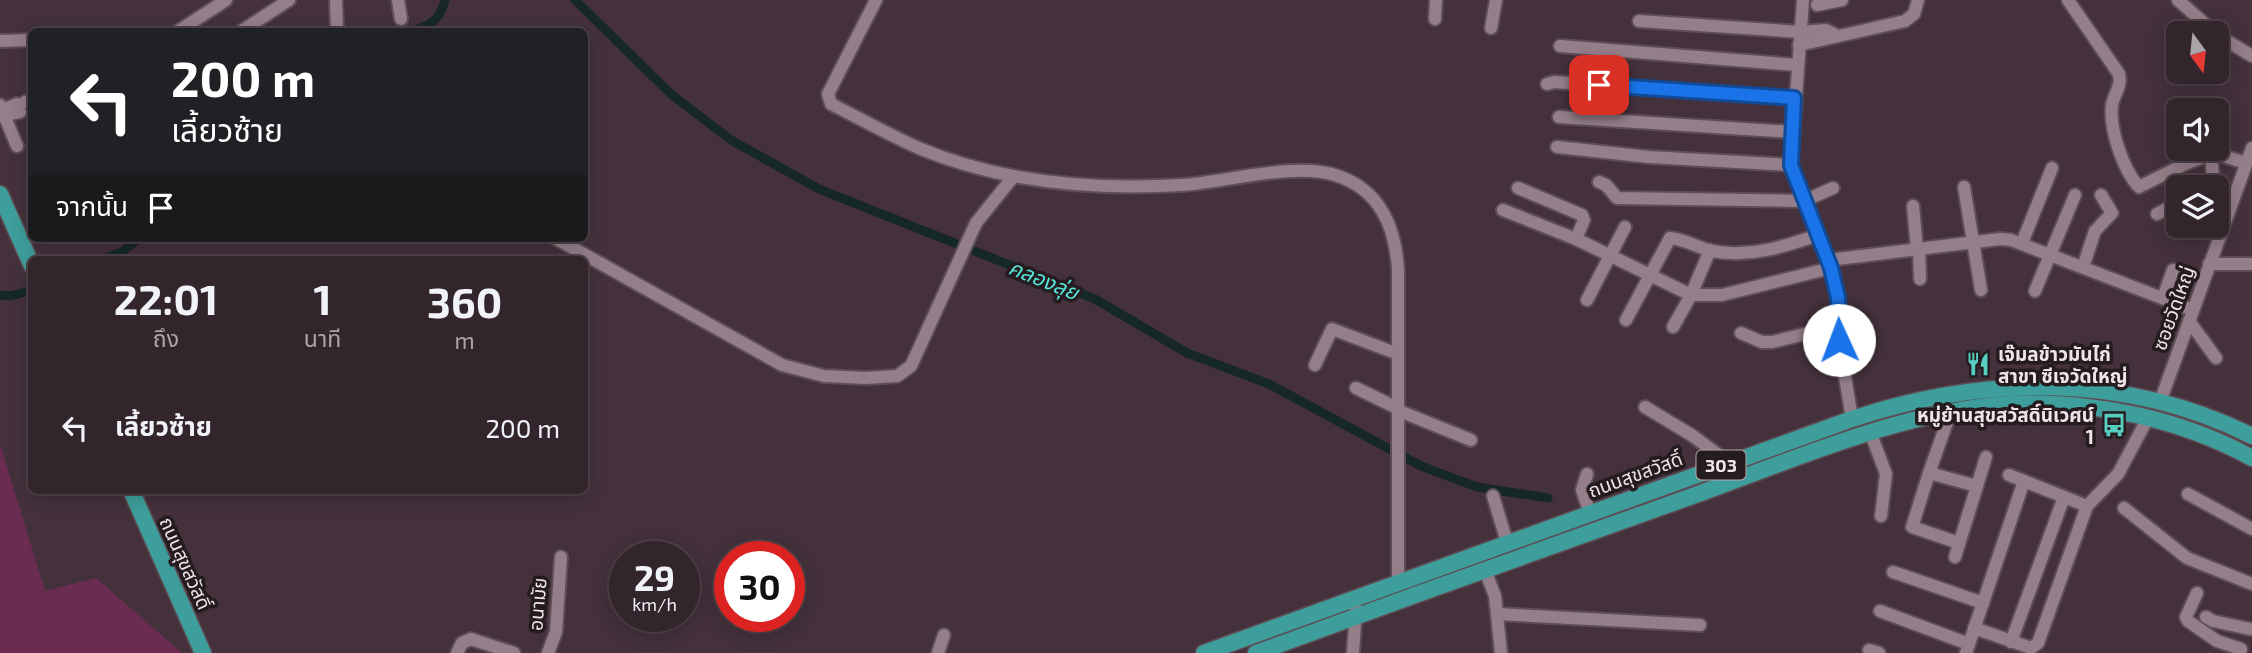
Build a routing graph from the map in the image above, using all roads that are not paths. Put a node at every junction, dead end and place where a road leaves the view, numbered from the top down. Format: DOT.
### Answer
graph roads {
  1 [pos="226,0"];
  2 [pos="289,0"];
  3 [pos="336,0"];
  4 [pos="398,0"];
  5 [pos="876,0"];
  6 [pos="1436,0"];
  7 [pos="1496,0"];
  8 [pos="1803,0"];
  9 [pos="1842,0"];
  10 [pos="1918,0"];
  11 [pos="2068,0"];
  12 [pos="2178,0"];
  13 [pos="1817,5"];
  14 [pos="401,19"];
  15 [pos="1435,19"];
  16 [pos="1639,21"];
  17 [pos="2201,21"];
  18 [pos="1491,27"];
  19 [pos="183,28"];
  20 [pos="246,28"];
  21 [pos="336,28"];
  22 [pos="1800,39"];
  23 [pos="28,40"];
  24 [pos="0,41"];
  25 [pos="2230,43"];
  26 [pos="1560,46"];
  27 [pos="2252,56"];
  28 [pos="1797,65"];
  29 [pos="1547,84"];
  30 [pos="1794,98"];
  31 [pos="25,106"];
  32 [pos="1,112"];
  33 [pos="1559,117"];
  34 [pos="1792,132"];
  35 [pos="17,146"];
  36 [pos="1557,147"];
  37 [pos="2252,148"];
  38 [pos="2229,157"];
  39 [pos="2193,161"];
  40 [pos="2246,163"];
  41 [pos="1791,165"];
  42 [pos="2052,168"];
  43 [pos="1013,177"];
  44 [pos="1599,182"];
  45 [pos="1964,187"];
  46 [pos="1518,188"];
  47 [pos="1833,188"];
  48 [pos="0,194"];
  49 [pos="2075,195"];
  50 [pos="2101,195"];
  51 [pos="1804,201"];
  52 [pos="1913,206"];
  53 [pos="2166,209"];
  54 [pos="1503,210"];
  55 [pos="2157,214"];
  56 [pos="1625,227"];
  57 [pos="1818,235"];
  58 [pos="1576,239"];
  59 [pos="562,242"];
  60 [pos="1974,242"];
  61 [pos="2022,243"];
  62 [pos="1918,249"];
  63 [pos="1710,250"];
  64 [pos="2051,254"];
  65 [pos="587,256"];
  66 [pos="588,256"];
  67 [pos="1609,256"];
  68 [pos="28,257"];
  69 [pos="1830,264"];
  70 [pos="2209,264"];
  71 [pos="2252,264"];
  72 [pos="2083,267"];
  73 [pos="2173,270"];
  74 [pos="1649,275"];
  75 [pos="1920,279"];
  76 [pos="1981,290"];
  77 [pos="2035,291"];
  78 [pos="1691,296"];
  79 [pos="2163,298"];
  80 [pos="1587,300"];
  81 [pos="2191,316"];
  82 [pos="1626,320"];
  83 [pos="1838,326"];
  84 [pos="1673,327"];
  85 [pos="1741,333"];
  86 [pos="1398,354"];
  87 [pos="2216,358"];
  88 [pos="1315,365"];
  89 [pos="1356,388"];
  90 [pos="2160,402"];
  91 [pos="1645,407"];
  92 [pos="1397,409"];
  93 [pos="1951,411"];
  94 [pos="2148,418"];
  95 [pos="1852,419"];
  96 [pos="1871,434"];
  97 [pos="2252,436"];
  98 [pos="1471,440"];
  99 [pos="1986,457"];
  100 [pos="2252,458"];
  101 [pos="1729,463"];
  102 [pos="1587,474"];
  103 [pos="1929,474"];
  104 [pos="2009,475"];
  105 [pos="2024,481"];
  106 [pos="1978,486"];
  107 [pos="133,494"];
  108 [pos="2188,494"];
  109 [pos="1493,496"];
  110 [pos="2064,497"];
  111 [pos="2087,506"];
  112 [pos="2124,508"];
  113 [pos="1590,513"];
  114 [pos="1881,516"];
  115 [pos="2252,529"];
  116 [pos="1507,542"];
  117 [pos="1959,543"];
  118 [pos="561,557"];
  119 [pos="1955,557"];
  120 [pos="1485,570"];
  121 [pos="1893,572"];
  122 [pos="1398,582"];
  123 [pos="2252,584"];
  124 [pos="2197,593"];
  125 [pos="1355,598"];
  126 [pos="1983,603"];
  127 [pos="1880,611"];
  128 [pos="1498,614"];
  129 [pos="1356,616"];
  130 [pos="2206,617"];
  131 [pos="1700,625"];
  132 [pos="2251,626"];
  133 [pos="1974,628"];
  134 [pos="944,635"];
  135 [pos="2011,642"];
  136 [pos="1968,648"];
  137 [pos="2244,650"];
  138 [pos="203,653"];
  139 [pos="457,653"];
  140 [pos="514,653"];
  141 [pos="548,653"];
  142 [pos="938,653"];
  143 [pos="1204,653"];
  144 [pos="1256,653"];
  145 [pos="1353,653"];
  146 [pos="1501,653"];
  1 -- 19 [label="street"];
  2 -- 20 [label="street"];
  3 -- 21 [label="street"];
  4 -- 14 [label="street"];
  5 -- 43 [label="street"];
  6 -- 15 [label="street"];
  7 -- 18 [label="street"];
  8 -- 22 [label="street"];
  9 -- 13 [label="street"];
  10 -- 22 [label="street"];
  11 -- 39 [label="street"];
  12 -- 17 [label="street"];
  16 -- 22 [label="street"];
  22 -- 28 [label="street"];
  23 -- 24 [label="street"];
  25 -- 27 [label="street"];
  26 -- 28 [label="street"];
  28 -- 30 [label="street"];
  29 -- 30 [label="street"];
  30 -- 34 [label="street"];
  31 -- 32 [label="street"];
  32 -- 35 [label="street"];
  33 -- 34 [label="street"];
  34 -- 41 [label="street"];
  36 -- 41 [label="street"];
  37 -- 40 [label="street, ซอยวัดใหญ่"];
  38 -- 40 [label="street"];
  40 -- 70 [label="street, ซอยวัดใหญ่"];
  41 -- 51 [label="street"];
  42 -- 61 [label="street"];
  43 -- 66 [label="street"];
  43 -- 86 [label="street"];
  44 -- 51 [label="street"];
  45 -- 60 [label="street"];
  46 -- 58 [label="street"];
  47 -- 51 [label="street"];
  48 -- 68 [label="main road"];
  49 -- 64 [label="street"];
  50 -- 72 [label="street"];
  51 -- 57 [label="street"];
  52 -- 62 [label="street"];
  53 -- 55 [label="street"];
  54 -- 58 [label="street"];
  56 -- 67 [label="street"];
  57 -- 63 [label="street"];
  57 -- 69 [label="street"];
  58 -- 67 [label="street"];
  59 -- 65 [label="street"];
  60 -- 61 [label="street"];
  60 -- 62 [label="street"];
  60 -- 76 [label="street"];
  61 -- 64 [label="street"];
  62 -- 69 [label="street"];
  62 -- 75 [label="street"];
  63 -- 74 [label="street"];
  63 -- 78 [label="street"];
  64 -- 72 [label="street"];
  64 -- 77 [label="street"];
  67 -- 74 [label="street"];
  67 -- 80 [label="street"];
  69 -- 78 [label="street"];
  69 -- 83 [label="street"];
  70 -- 71 [label="street"];
  70 -- 81 [label="street, ซอยวัดใหญ่"];
  72 -- 79 [label="street"];
  73 -- 79 [label="street"];
  74 -- 78 [label="street"];
  74 -- 82 [label="street"];
  78 -- 84 [label="street"];
  79 -- 81 [label="street"];
  81 -- 87 [label="street"];
  81 -- 90 [label="street, ซอยวัดใหญ่"];
  83 -- 85 [label="street"];
  83 -- 95 [label="street"];
  86 -- 88 [label="street"];
  86 -- 92 [label="street"];
  89 -- 92 [label="street"];
  90 -- 95 [label="main road, ถนนสุขสวัสดิ์ / 303"];
  90 -- 97 [label="main road, ถนนสุขสวัสดิ์ / 303"];
  91 -- 101 [label="street"];
  92 -- 98 [label="street"];
  92 -- 122 [label="street"];
  93 -- 94 [label="main road, ถนนสุขสวัสดิ์ / 303"];
  93 -- 96 [label="main road, ถนนสุขสวัสดิ์ / 303"];
  93 -- 103 [label="street"];
  94 -- 100 [label="main road, ถนนสุขสวัสดิ์ / 303"];
  94 -- 111 [label="street"];
  95 -- 101 [label="main road, ถนนสุขสวัสดิ์ / 303"];
  96 -- 114 [label="street"];
  96 -- 120 [label="main road, ถนนสุขสวัสดิ์ / 303"];
  99 -- 106 [label="street"];
  101 -- 113 [label="main road, ถนนสุขสวัสดิ์ / 303"];
  102 -- 113 [label="street"];
  103 -- 106 [label="street"];
  103 -- 117 [label="street"];
  104 -- 105 [label="street"];
  105 -- 110 [label="street"];
  105 -- 126 [label="street"];
  106 -- 117 [label="street"];
  107 -- 138 [label="main road, ถนนสุขสวัสดิ์"];
  108 -- 115 [label="street"];
  109 -- 116 [label="street"];
  110 -- 111 [label="street"];
  110 -- 135 [label="street"];
  111 -- 135 [label="street"];
  112 -- 123 [label="street"];
  113 -- 116 [label="main road, ถนนสุขสวัสดิ์ / 303"];
  116 -- 122 [label="main road, ถนนสุขสวัสดิ์ / 303"];
  117 -- 119 [label="street"];
  118 -- 141 [label="street, อนามัย"];
  120 -- 128 [label="street"];
  120 -- 129 [label="main road, ถนนสุขสวัสดิ์ / 303"];
  121 -- 126 [label="street"];
  122 -- 125 [label="main road, ถนนสุขสวัสดิ์ / 303"];
  124 -- 137 [label="street"];
  125 -- 129 [label="street"];
  125 -- 143 [label="main road, ถนนสุขสวัสดิ์ / 303"];
  126 -- 133 [label="street"];
  127 -- 136 [label="street"];
  128 -- 131 [label="street"];
  128 -- 146 [label="street"];
  129 -- 144 [label="main road, ถนนสุขสวัสดิ์ / 303"];
  129 -- 145 [label="street"];
  130 -- 132 [label="street"];
  132 -- 137 [label="street"];
  133 -- 135 [label="street"];
  133 -- 136 [label="street"];
  134 -- 142 [label="street"];
  139 -- 140 [label="street"];
}
